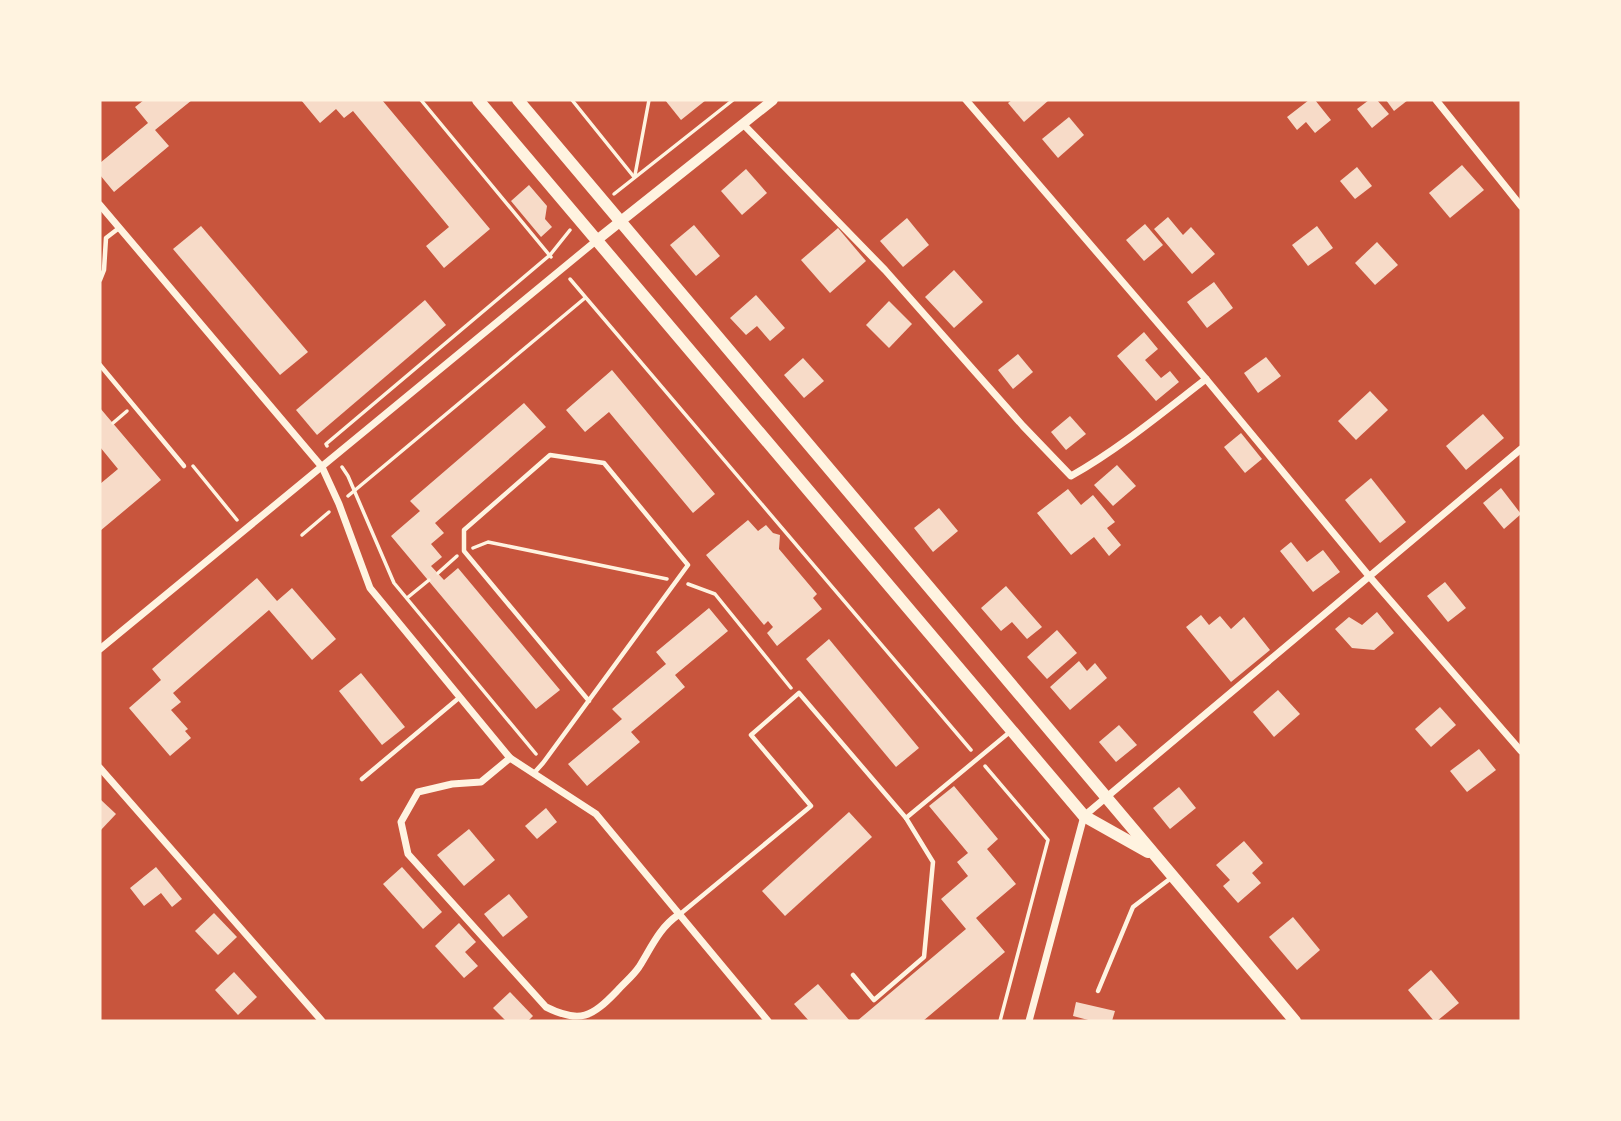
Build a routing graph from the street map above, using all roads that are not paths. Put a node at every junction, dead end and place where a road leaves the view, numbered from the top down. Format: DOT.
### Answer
graph roads {
  1 [pos="478,100"];
  2 [pos="518,100"];
  3 [pos="773,100"];
  4 [pos="966,100"];
  5 [pos="1436,100"];
  6 [pos="743,124"];
  7 [pos="100,205"];
  8 [pos="1521,206"];
  9 [pos="620,222"];
  10 [pos="120,228"];
  11 [pos="597,240"];
  12 [pos="100,280"];
  13 [pos="100,365"];
  14 [pos="1206,379"];
  15 [pos="1521,449"];
  16 [pos="184,466"];
  17 [pos="321,467"];
  18 [pos="1369,576"];
  19 [pos="100,649"];
  20 [pos="460,697"];
  21 [pos="589,701"];
  22 [pos="1012,730"];
  23 [pos="1521,751"];
  24 [pos="510,758"];
  25 [pos="100,768"];
  26 [pos="534,773"];
  27 [pos="362,779"];
  28 [pos="1106,798"];
  29 [pos="1084,816"];
  30 [pos="906,818"];
  31 [pos="1154,856"];
  32 [pos="1172,877"];
  33 [pos="678,915"];
  34 [pos="853,975"];
  35 [pos="1098,991"];
  36 [pos="322,1021"];
  37 [pos="768,1021"];
  38 [pos="1029,1021"];
  39 [pos="1295,1021"];
  1 -- 11 [label="main road"];
  2 -- 9 [label="main road"];
  3 -- 6 [label="street"];
  4 -- 14 [label="street"];
  5 -- 8 [label="street"];
  6 -- 9 [label="street"];
  6 -- 14 [label="street"];
  7 -- 10 [label="street"];
  9 -- 11 [label="street"];
  9 -- 28 [label="main road"];
  10 -- 12 [label="lane"];
  10 -- 17 [label="street"];
  11 -- 17 [label="street"];
  11 -- 22 [label="main road"];
  13 -- 16 [label="lane"];
  14 -- 18 [label="street"];
  15 -- 18 [label="street"];
  17 -- 19 [label="street"];
  17 -- 20 [label="street"];
  18 -- 23 [label="street"];
  18 -- 28 [label="street"];
  20 -- 24 [label="street"];
  20 -- 27 [label="lane"];
  21 -- 21 [label="lane"];
  21 -- 26 [label="lane"];
  22 -- 29 [label="main road"];
  22 -- 30 [label="lane"];
  24 -- 26 [label="street"];
  24 -- 33 [label="street"];
  25 -- 36 [label="street"];
  26 -- 33 [label="street"];
  28 -- 29 [label="street"];
  28 -- 31 [label="main road"];
  29 -- 31 [label="main road"];
  29 -- 38 [label="street"];
  30 -- 33 [label="lane"];
  30 -- 34 [label="lane"];
  31 -- 32 [label="main road"];
  32 -- 35 [label="lane"];
  32 -- 39 [label="main road"];
  33 -- 37 [label="street"];
}
